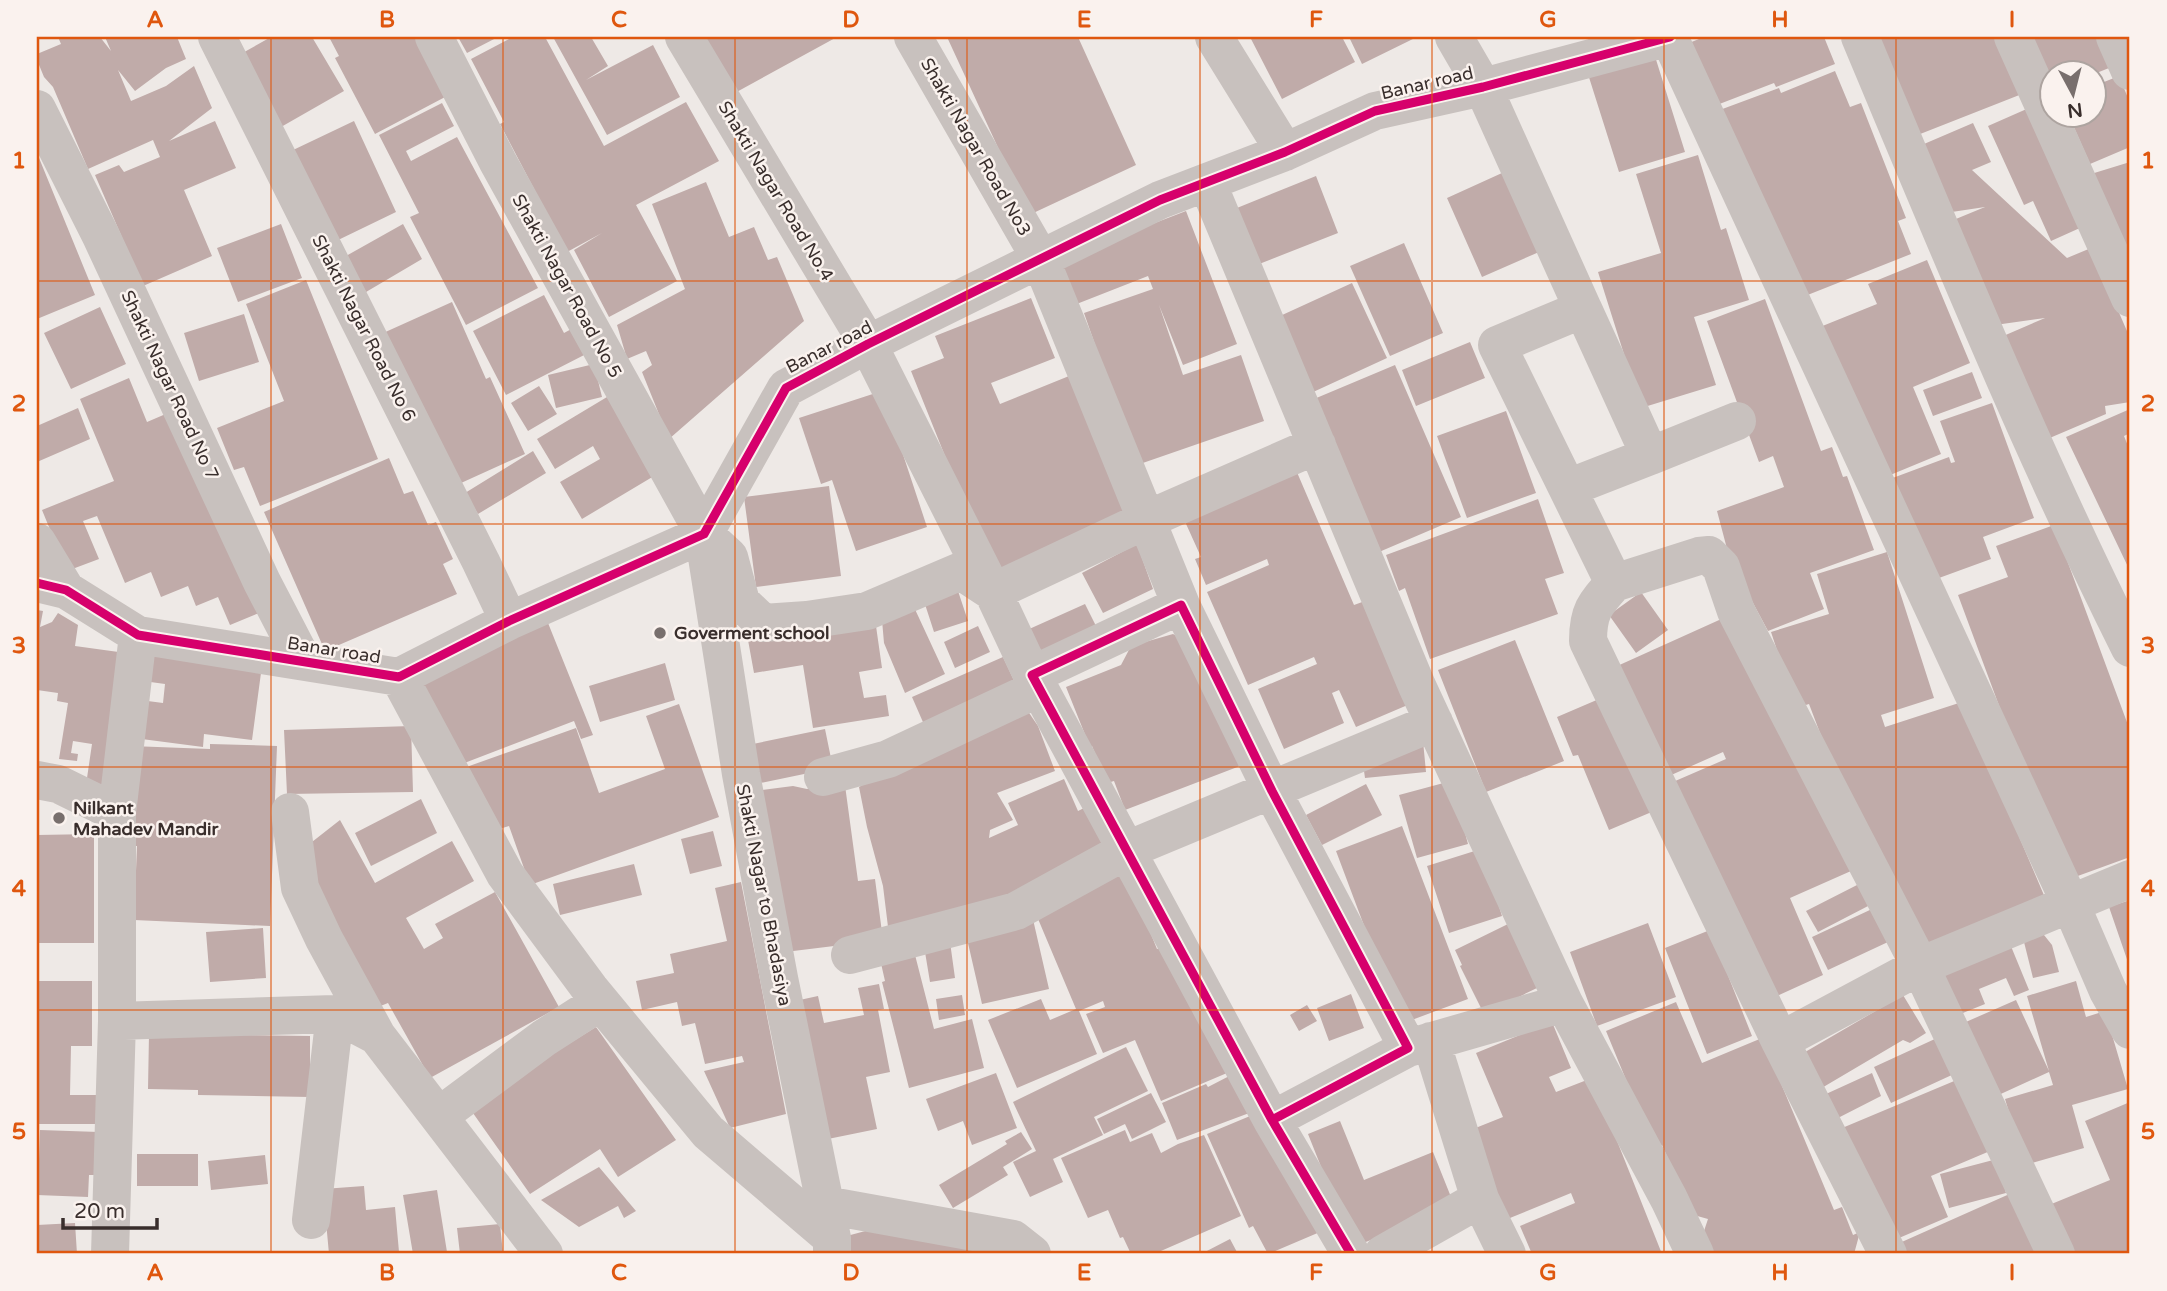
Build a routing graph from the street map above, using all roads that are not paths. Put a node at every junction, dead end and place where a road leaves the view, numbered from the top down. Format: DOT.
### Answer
graph roads {
  1 [pos="217,37"];
  2 [pos="433,37"];
  3 [pos="684,37"];
  4 [pos="913,37"];
  5 [pos="1214,37"];
  6 [pos="1454,37"];
  7 [pos="1670,37"];
  8 [pos="1860,37"];
  9 [pos="2013,37"];
  10 [pos="2115,37"];
  11 [pos="2130,71"];
  12 [pos="1483,87"];
  13 [pos="37,109"];
  14 [pos="1285,152"];
  15 [pos="1207,182"];
  16 [pos="1040,258"];
  17 [pos="2130,298"];
  18 [pos="1583,309"];
  19 [pos="868,344"];
  20 [pos="1737,421"];
  21 [pos="1317,445"];
  22 [pos="1650,456"];
  23 [pos="1568,488"];
  24 [pos="1146,520"];
  25 [pos="704,534"];
  26 [pos="37,541"];
  27 [pos="1614,583"];
  28 [pos="51,587"];
  29 [pos="993,592"];
  30 [pos="1181,605"];
  31 [pos="509,621"];
  32 [pos="138,635"];
  33 [pos="2130,648"];
  34 [pos="303,661"];
  35 [pos="399,677"];
  36 [pos="1036,681"];
  37 [pos="1434,722"];
  38 [pos="823,777"];
  39 [pos="37,779"];
  40 [pos="1272,791"];
  41 [pos="290,812"];
  42 [pos="117,813"];
  43 [pos="1127,850"];
  44 [pos="2130,878"];
  45 [pos="2071,905"];
  46 [pos="850,955"];
  47 [pos="1920,966"];
  48 [pos="600,1002"];
  49 [pos="1564,1003"];
  50 [pos="335,1014"];
  51 [pos="117,1021"];
  52 [pos="2130,1030"];
  53 [pos="377,1036"];
  54 [pos="1780,1041"];
  55 [pos="1420,1045"];
  56 [pos="439,1116"];
  57 [pos="1272,1120"];
  58 [pos="1480,1199"];
  59 [pos="311,1220"];
  60 [pos="830,1232"];
  61 [pos="110,1254"];
  62 [pos="544,1254"];
  63 [pos="1032,1254"];
  64 [pos="1351,1254"];
  65 [pos="1383,1254"];
  66 [pos="1507,1254"];
  67 [pos="1695,1254"];
  68 [pos="1888,1254"];
  69 [pos="2056,1254"];
  1 -- 31 [label="street, Shakti Nagar Road No 6"];
  2 -- 25 [label="street, Shakti Nagar Road No 5"];
  3 -- 19 [label="street, Shakti Nagar Road No.4"];
  4 -- 16 [label="street, Shakti Nagar Road No3"];
  5 -- 14 [label="street"];
  6 -- 12 [label="street"];
  7 -- 12 [label="street, Banar road"];
  7 -- 45 [label="street"];
  8 -- 33 [label="street"];
  9 -- 17 [label="street"];
  10 -- 11 [label="street"];
  12 -- 14 [label="street, Banar road"];
  12 -- 18 [label="street"];
  13 -- 34 [label="street, Shakti Nagar Road No 7"];
  14 -- 15 [label="street, Banar road"];
  15 -- 16 [label="street, Banar road"];
  15 -- 21 [label="street"];
  16 -- 19 [label="street, Banar road"];
  16 -- 24 [label="street, Shakti Nagar Road No3"];
  18 -- 22 [label="street"];
  18 -- 23 [label="street"];
  19 -- 25 [label="street, Banar road"];
  19 -- 29 [label="street, Shakti Nagar Road No.4"];
  20 -- 22 [label="street"];
  21 -- 24 [label="street"];
  21 -- 37 [label="street"];
  22 -- 23 [label="street"];
  23 -- 27 [label="street"];
  24 -- 29 [label="street"];
  24 -- 30 [label="street, Shakti Nagar Road No3"];
  25 -- 29 [label="street"];
  25 -- 31 [label="street, Banar road"];
  25 -- 60 [label="street, Shakti Nagar to Bhadasiya"];
  26 -- 28 [label="street"];
  27 -- 47 [label="street"];
  27 -- 54 [label="street"];
  28 -- 32 [label="street, Banar road"];
  29 -- 36 [label="street, Shakti Nagar Road No.4"];
  30 -- 36 [label="street"];
  30 -- 40 [label="street, Shakti Nagar Road No3"];
  31 -- 35 [label="street, Banar road"];
  32 -- 34 [label="street, Banar road"];
  32 -- 42 [label="street"];
  34 -- 35 [label="street, Banar road"];
  35 -- 48 [label="street"];
  36 -- 38 [label="street"];
  36 -- 43 [label="street, Shakti Nagar Road No.4"];
  37 -- 40 [label="street"];
  37 -- 49 [label="street"];
  39 -- 42 [label="street"];
  40 -- 43 [label="street"];
  40 -- 55 [label="street, Shakti Nagar Road No3"];
  41 -- 53 [label="street"];
  42 -- 51 [label="street"];
  43 -- 46 [label="street"];
  43 -- 57 [label="street, Shakti Nagar Road No.4"];
  44 -- 45 [label="street"];
  45 -- 47 [label="street"];
  45 -- 52 [label="street"];
  47 -- 54 [label="street"];
  47 -- 69 [label="street"];
  48 -- 56 [label="street"];
  48 -- 60 [label="street"];
  49 -- 55 [label="street"];
  49 -- 67 [label="street"];
  50 -- 51 [label="street"];
  50 -- 53 [label="street"];
  50 -- 59 [label="street"];
  51 -- 61 [label="street"];
  53 -- 56 [label="street"];
  54 -- 68 [label="street"];
  55 -- 57 [label="street"];
  55 -- 58 [label="street, Shakti Nagar Road No3"];
  56 -- 62 [label="street"];
  57 -- 64 [label="street, Shakti Nagar Road No.4"];
  58 -- 65 [label="street"];
  58 -- 66 [label="street, Shakti Nagar Road No3"];
  60 -- 63 [label="street"];
}
